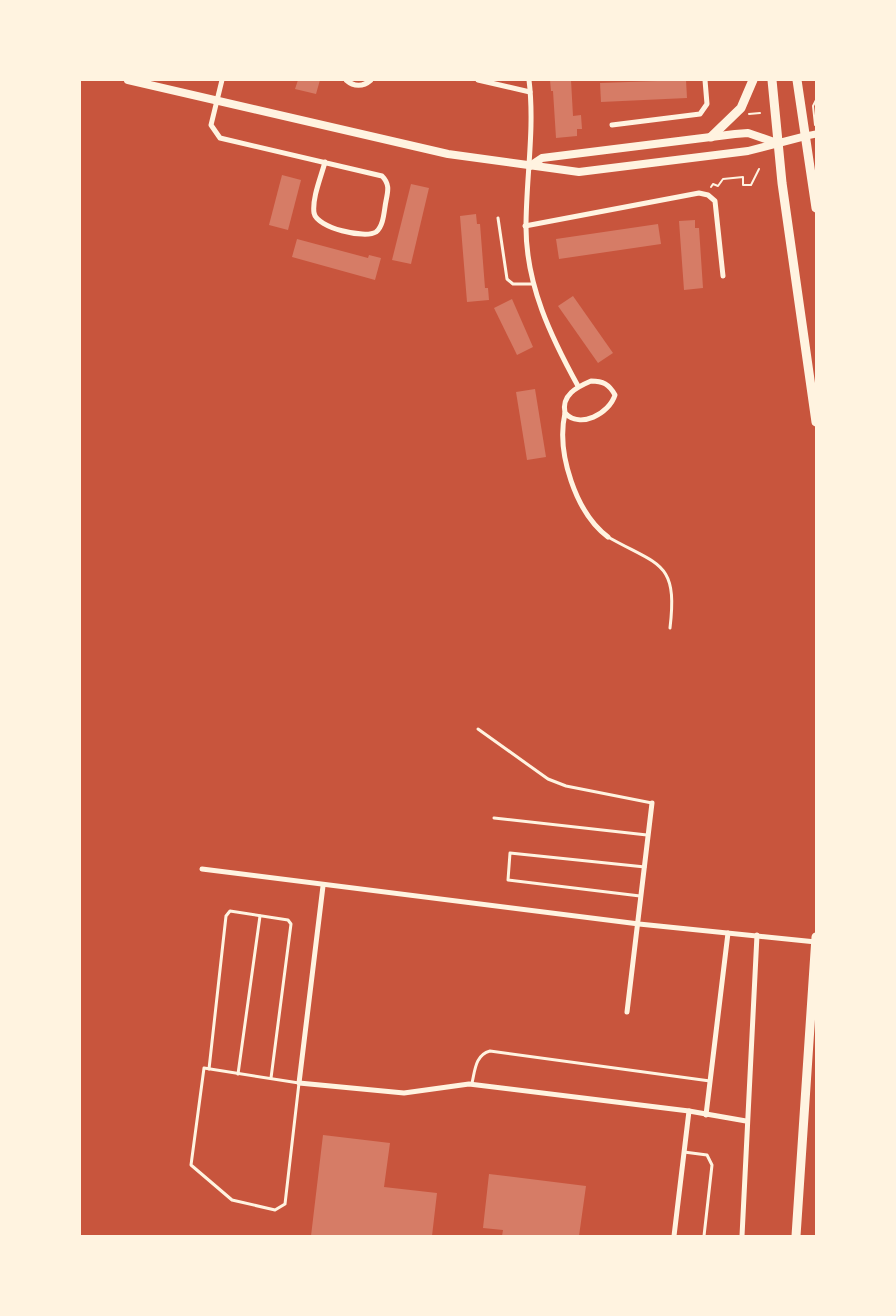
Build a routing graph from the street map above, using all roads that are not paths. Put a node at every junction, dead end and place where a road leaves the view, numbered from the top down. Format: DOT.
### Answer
graph roads {
  1 [pos="128,80"];
  2 [pos="222,80"];
  3 [pos="346,80"];
  4 [pos="371,80"];
  5 [pos="478,80"];
  6 [pos="529,80"];
  7 [pos="705,80"];
  8 [pos="753,80"];
  9 [pos="772,80"];
  10 [pos="797,80"];
  11 [pos="530,92"];
  12 [pos="216,101"];
  13 [pos="612,124"];
  14 [pos="816,134"];
  15 [pos="806,136"];
  16 [pos="711,137"];
  17 [pos="779,144"];
  18 [pos="325,162"];
  19 [pos="530,166"];
  20 [pos="814,177"];
  21 [pos="816,208"];
  22 [pos="498,218"];
  23 [pos="525,226"];
  24 [pos="723,276"];
  25 [pos="533,284"];
  26 [pos="578,387"];
  27 [pos="565,413"];
  28 [pos="816,422"];
  29 [pos="608,537"];
  30 [pos="670,628"];
  31 [pos="478,729"];
  32 [pos="652,803"];
  33 [pos="494,818"];
  34 [pos="649,836"];
  35 [pos="645,867"];
  36 [pos="202,869"];
  37 [pos="324,886"];
  38 [pos="642,896"];
  39 [pos="260,916"];
  40 [pos="639,924"];
  41 [pos="728,933"];
  42 [pos="756,935"];
  43 [pos="816,937"];
  44 [pos="816,942"];
  45 [pos="627,1012"];
  46 [pos="209,1069"];
  47 [pos="238,1074"];
  48 [pos="271,1078"];
  49 [pos="710,1082"];
  50 [pos="299,1083"];
  51 [pos="472,1084"];
  52 [pos="689,1111"];
  53 [pos="706,1115"];
  54 [pos="746,1121"];
  55 [pos="684,1152"];
  56 [pos="674,1236"];
  57 [pos="704,1236"];
  58 [pos="742,1236"];
  59 [pos="796,1236"];
  1 -- 12 [label="main road"];
  2 -- 12 [label="street"];
  3 -- 4 [label="street"];
  5 -- 11 [label="street"];
  6 -- 11 [label="street"];
  7 -- 13 [label="street"];
  8 -- 16 [label="main road"];
  9 -- 17 [label="main road"];
  10 -- 15 [label="main road"];
  11 -- 19 [label="street"];
  12 -- 18 [label="street"];
  12 -- 19 [label="main road"];
  14 -- 15 [label="street"];
  15 -- 17 [label="main road"];
  15 -- 20 [label="main road"];
  16 -- 17 [label="main road"];
  16 -- 19 [label="main road"];
  17 -- 19 [label="main road"];
  17 -- 28 [label="main road"];
  18 -- 18 [label="street"];
  19 -- 23 [label="street"];
  20 -- 21 [label="main road"];
  22 -- 25 [label="lane"];
  23 -- 24 [label="street"];
  23 -- 25 [label="street"];
  25 -- 26 [label="street"];
  26 -- 27 [label="street"];
  26 -- 27 [label="street"];
  27 -- 29 [label="street"];
  29 -- 30 [label="lane"];
  31 -- 32 [label="lane"];
  32 -- 34 [label="street"];
  33 -- 34 [label="lane"];
  34 -- 35 [label="street"];
  35 -- 38 [label="street"];
  35 -- 38 [label="lane"];
  36 -- 37 [label="street"];
  37 -- 40 [label="street"];
  37 -- 50 [label="street"];
  38 -- 40 [label="street"];
  39 -- 46 [label="lane"];
  39 -- 47 [label="lane"];
  39 -- 48 [label="lane"];
  40 -- 41 [label="street"];
  40 -- 45 [label="street"];
  41 -- 42 [label="street"];
  41 -- 49 [label="street"];
  42 -- 44 [label="street"];
  42 -- 54 [label="street"];
  43 -- 44 [label="main road"];
  44 -- 59 [label="main road"];
  46 -- 47 [label="lane"];
  46 -- 50 [label="lane"];
  47 -- 48 [label="lane"];
  48 -- 50 [label="lane"];
  49 -- 51 [label="lane"];
  49 -- 53 [label="street"];
  50 -- 51 [label="street"];
  51 -- 52 [label="street"];
  52 -- 53 [label="street"];
  52 -- 55 [label="street"];
  53 -- 54 [label="street"];
  54 -- 58 [label="street"];
  55 -- 56 [label="street"];
  55 -- 57 [label="lane"];
}
